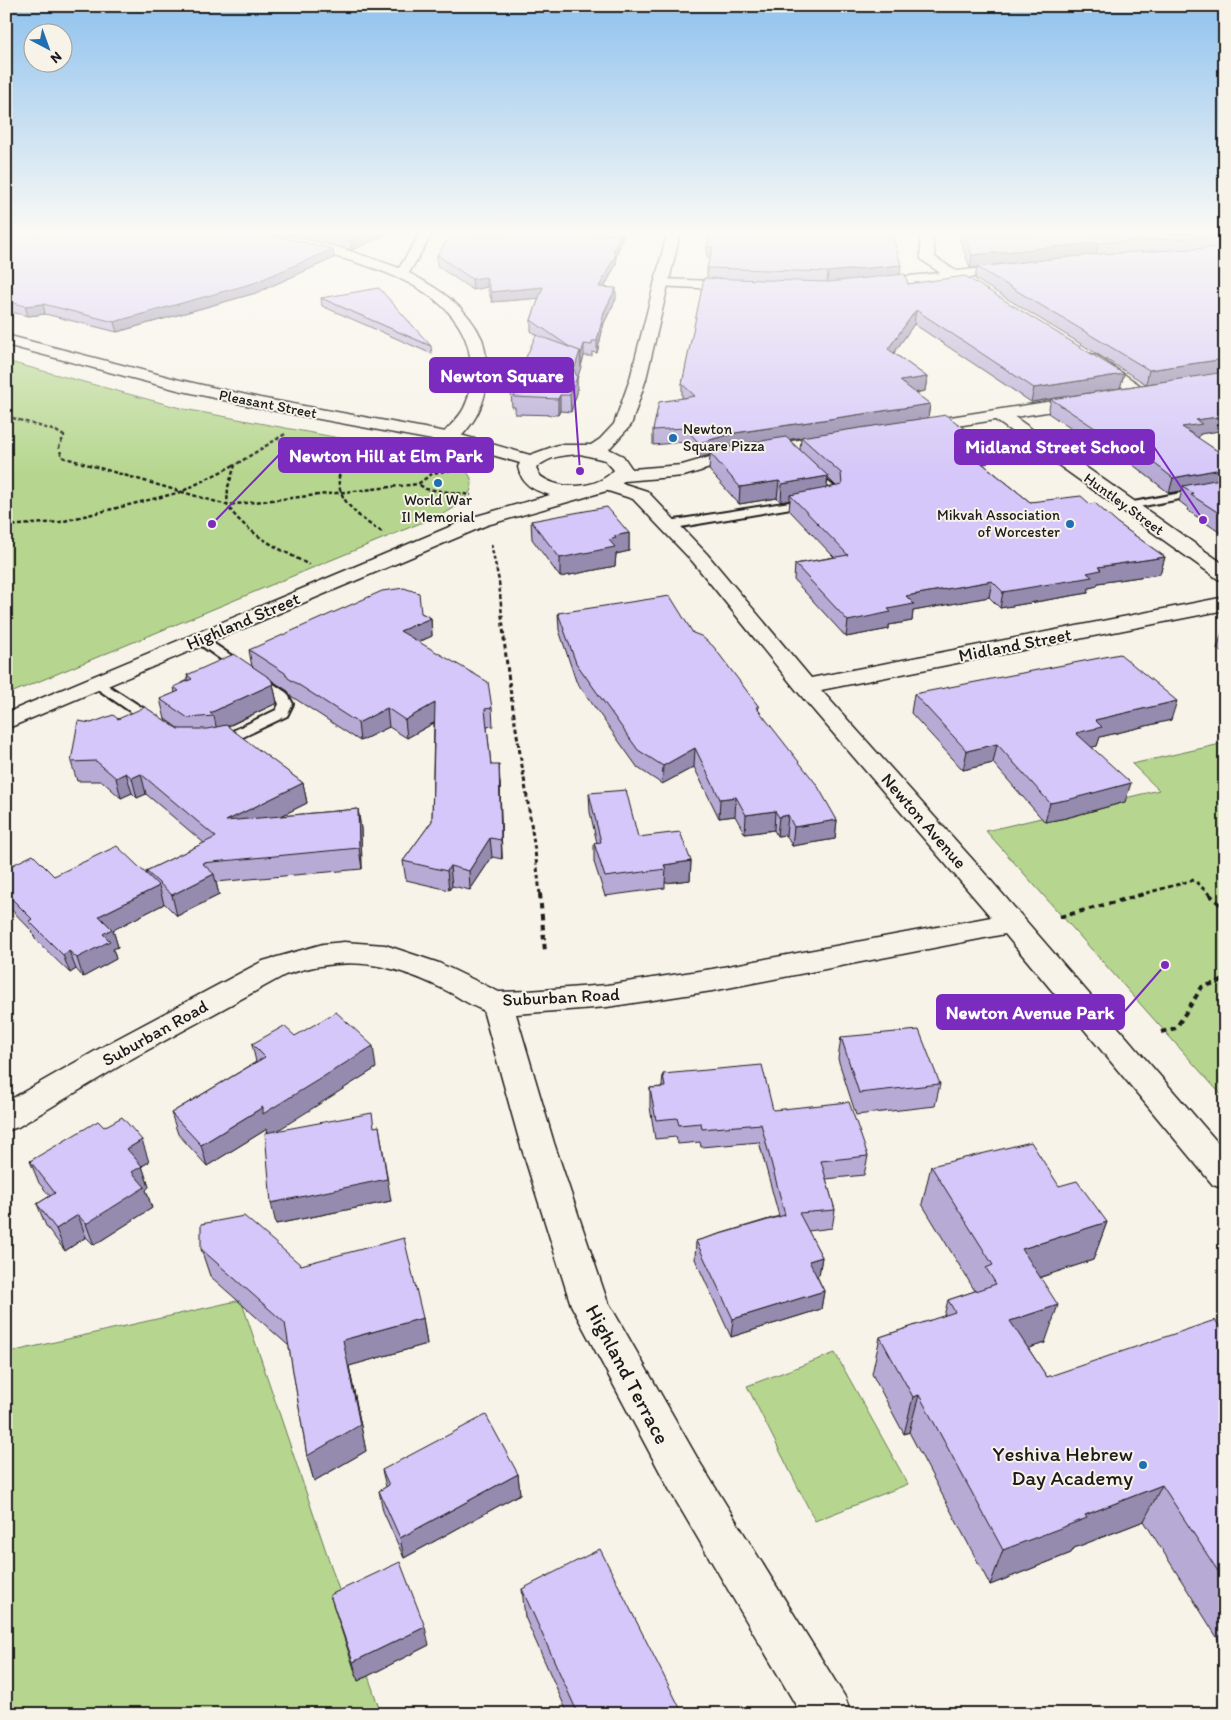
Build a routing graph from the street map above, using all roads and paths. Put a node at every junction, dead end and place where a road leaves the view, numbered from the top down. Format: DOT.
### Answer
graph roads {
  1 [pos="457,314"];
  2 [pos="653,314"];
  3 [pos="6,340"];
  4 [pos="1080,353"];
  5 [pos="1160,389"];
  6 [pos="1142,392"];
  7 [pos="320,414"];
  8 [pos="1000,415"];
  9 [pos="6,416"];
  10 [pos="901,430"];
  11 [pos="854,437"];
  12 [pos="449,438"];
  13 [pos="371,444"];
  14 [pos="786,447"];
  15 [pos="594,451"];
  16 [pos="239,462"];
  17 [pos="468,468"];
  18 [pos="531,470"];
  19 [pos="615,473"];
  20 [pos="418,484"];
  21 [pos="1218,489"];
  22 [pos="583,491"];
  23 [pos="180,492"];
  24 [pos="342,492"];
  25 [pos="476,498"];
  26 [pos="227,505"];
  27 [pos="1128,506"];
  28 [pos="670,525"];
  29 [pos="6,526"];
  30 [pos="483,530"];
  31 [pos="390,536"];
  32 [pos="312,566"];
  33 [pos="1225,575"];
  34 [pos="1225,603"];
  35 [pos="201,639"];
  36 [pos="98,683"];
  37 [pos="805,686"];
  38 [pos="6,722"];
  39 [pos="163,728"];
  40 [pos="201,748"];
  41 [pos="1225,909"];
  42 [pos="1060,917"];
  43 [pos="1011,924"];
  44 [pos="545,952"];
  45 [pos="1225,980"];
  46 [pos="498,1003"];
  47 [pos="1161,1032"];
  48 [pos="6,1118"];
  49 [pos="1225,1175"];
  50 [pos="828,1714"];
  1 -- 12 [label="street"];
  2 -- 15 [label="street"];
  3 -- 7 [label="street, Pleasant Street"];
  4 -- 6 [label="street"];
  5 -- 6 [label="street"];
  6 -- 8 [label="street"];
  7 -- 12 [label="street, Pleasant Street"];
  7 -- 16 [label="path"];
  8 -- 10 [label="street"];
  8 -- 27 [label="street, Huntley Street"];
  9 -- 23 [label="path"];
  11 -- 14 [label="street"];
  12 -- 18 [label="street, Pleasant Street"];
  13 -- 24 [label="path"];
  14 -- 19 [label="street"];
  14 -- 28 [label="lane"];
  15 -- 18 [label="street, Highland Street"];
  15 -- 19 [label="street, Newton Avenue"];
  16 -- 23 [label="path"];
  16 -- 26 [label="path"];
  17 -- 20 [label="path"];
  18 -- 22 [label="street, Pleasant Street"];
  18 -- 30 [label="street, Highland Street"];
  19 -- 22 [label="street"];
  19 -- 28 [label="street, Newton Avenue"];
  20 -- 24 [label="path"];
  20 -- 25 [label="path"];
  21 -- 27 [label="lane"];
  22 -- 30 [label="street, Highland Street"];
  23 -- 26 [label="path"];
  23 -- 29 [label="path"];
  24 -- 26 [label="path"];
  24 -- 31 [label="path"];
  26 -- 32 [label="path"];
  27 -- 33 [label="street, Huntley Street"];
  28 -- 37 [label="street, Newton Avenue"];
  30 -- 35 [label="street, Highland Street"];
  30 -- 44 [label="path"];
  34 -- 37 [label="street, Midland Street"];
  35 -- 36 [label="street, Highland Street"];
  35 -- 40 [label="lane"];
  36 -- 38 [label="street, Highland Street"];
  36 -- 39 [label="lane"];
  37 -- 43 [label="street, Newton Avenue"];
  41 -- 42 [label="path"];
  43 -- 46 [label="street, Suburban Road"];
  43 -- 49 [label="street, Newton Avenue"];
  45 -- 47 [label="path"];
  46 -- 48 [label="street, Suburban Road"];
  46 -- 50 [label="street, Highland Terrace"];
}
